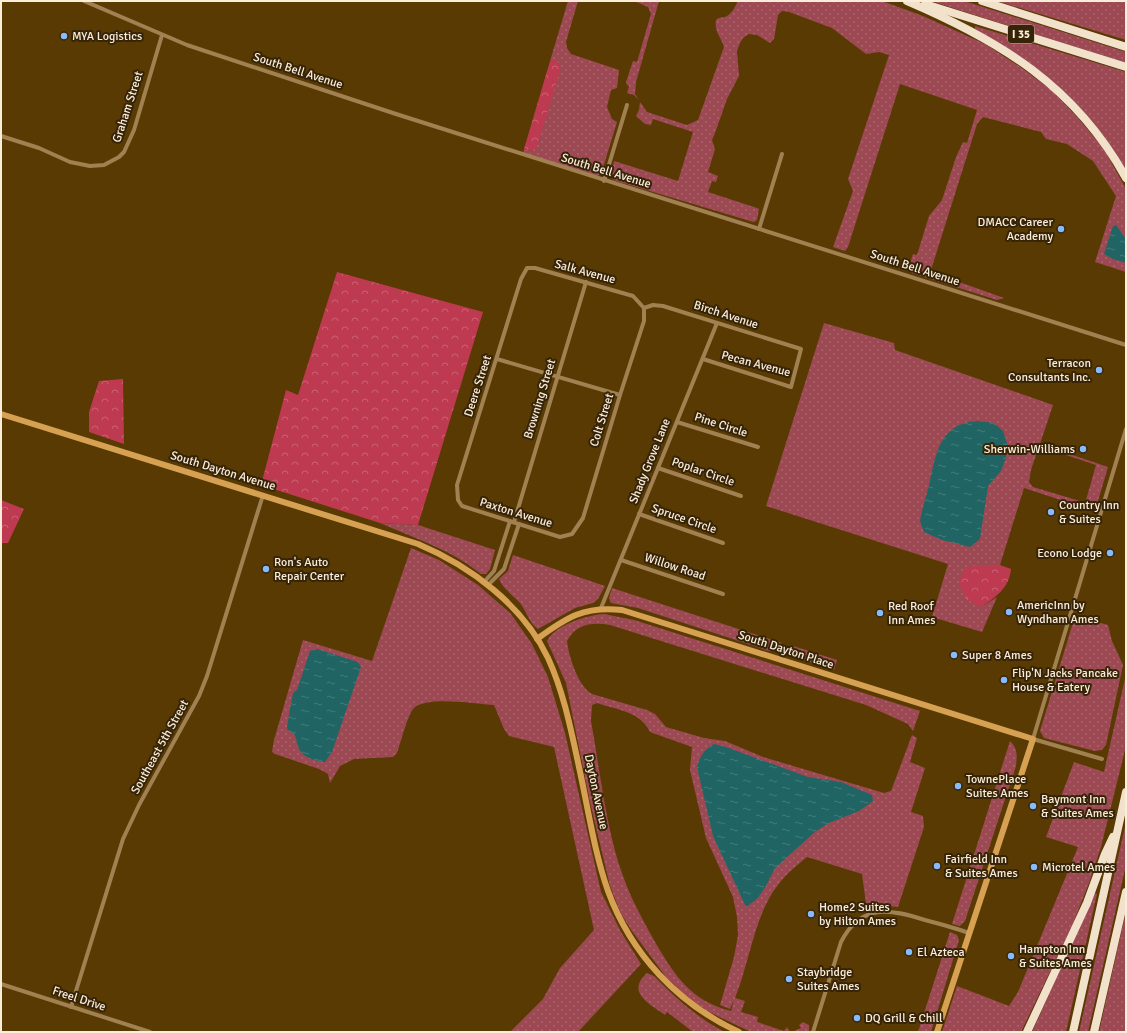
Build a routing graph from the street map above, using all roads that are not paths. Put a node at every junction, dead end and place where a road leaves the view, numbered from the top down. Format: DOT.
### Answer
graph roads {
  1 [pos="84,1"];
  2 [pos="907,1"];
  3 [pos="916,1"];
  4 [pos="982,1"];
  5 [pos="162,35"];
  6 [pos="1126,47"];
  7 [pos="1126,67"];
  8 [pos="627,105"];
  9 [pos="1,136"];
  10 [pos="782,154"];
  11 [pos="1126,178"];
  12 [pos="604,181"];
  13 [pos="759,229"];
  14 [pos="521,278"];
  15 [pos="586,282"];
  16 [pos="644,308"];
  17 [pos="718,323"];
  18 [pos="1126,345"];
  19 [pos="801,349"];
  20 [pos="497,359"];
  21 [pos="703,359"];
  22 [pos="557,377"];
  23 [pos="620,396"];
  24 [pos="1,414"];
  25 [pos="677,422"];
  26 [pos="1126,429"];
  27 [pos="758,447"];
  28 [pos="658,468"];
  29 [pos="263,495"];
  30 [pos="741,496"];
  31 [pos="458,500"];
  32 [pos="639,514"];
  33 [pos="514,522"];
  34 [pos="572,534"];
  35 [pos="723,543"];
  36 [pos="438,552"];
  37 [pos="621,560"];
  38 [pos="486,583"];
  39 [pos="723,594"];
  40 [pos="601,608"];
  41 [pos="537,639"];
  42 [pos="1032,739"];
  43 [pos="1102,758"];
  44 [pos="1126,792"];
  45 [pos="1118,828"];
  46 [pos="1126,892"];
  47 [pos="969,933"];
  48 [pos="1,984"];
  49 [pos="71,1007"];
  50 [pos="150,1032"];
  51 [pos="739,1032"];
  52 [pos="813,1032"];
  53 [pos="937,1032"];
  54 [pos="1028,1032"];
  55 [pos="1073,1032"];
  56 [pos="1094,1032"];
  1 -- 5 [label="street, South Bell Avenue"];
  2 -- 11 [label="highway"];
  3 -- 7 [label="highway, I 35"];
  4 -- 6 [label="highway, I 35"];
  5 -- 9 [label="street, Graham Street"];
  5 -- 12 [label="street, South Bell Avenue"];
  8 -- 12 [label="street"];
  10 -- 13 [label="street"];
  12 -- 13 [label="street, South Bell Avenue"];
  13 -- 18 [label="street, South Bell Avenue"];
  14 -- 15 [label="street, Salk Avenue"];
  14 -- 20 [label="street, Deere Street"];
  15 -- 16 [label="street, Salk Avenue"];
  15 -- 22 [label="street, Browning Street"];
  16 -- 17 [label="street, Birch Avenue"];
  16 -- 23 [label="street, Colt Street"];
  17 -- 19 [label="street, Birch Avenue"];
  17 -- 21 [label="street, Shady Grove Lane"];
  19 -- 21 [label="street, Pecan Avenue"];
  20 -- 22 [label="street"];
  20 -- 31 [label="street, Deere Street"];
  21 -- 25 [label="street, Shady Grove Lane"];
  22 -- 23 [label="street"];
  22 -- 33 [label="street, Browning Street"];
  23 -- 34 [label="street, Colt Street"];
  24 -- 29 [label="main road, South Dayton Avenue"];
  25 -- 27 [label="street, Pine Circle"];
  25 -- 28 [label="street, Shady Grove Lane"];
  26 -- 42 [label="street"];
  28 -- 30 [label="street, Poplar Circle"];
  28 -- 32 [label="street, Shady Grove Lane"];
  29 -- 36 [label="main road, South Dayton Avenue"];
  29 -- 49 [label="street, Southeast 5th Street"];
  31 -- 33 [label="street, Paxton Avenue"];
  32 -- 35 [label="street, Spruce Circle"];
  32 -- 37 [label="street, Shady Grove Lane"];
  33 -- 34 [label="street, Paxton Avenue"];
  33 -- 38 [label="street, Browning Street"];
  33 -- 38 [label="street, Browning Street"];
  36 -- 38 [label="main road, Dayton Avenue"];
  37 -- 39 [label="street, Willow Road"];
  37 -- 40 [label="street, Shady Grove Lane"];
  38 -- 41 [label="main road, Dayton Avenue"];
  40 -- 41 [label="main road, South Dayton Place"];
  40 -- 42 [label="main road, South Dayton Place"];
  41 -- 51 [label="main road, Dayton Avenue"];
  42 -- 43 [label="street"];
  42 -- 47 [label="main road"];
  44 -- 45 [label="highway"];
  45 -- 54 [label="highway"];
  45 -- 55 [label="highway"];
  46 -- 56 [label="highway"];
  47 -- 52 [label="street"];
  47 -- 53 [label="main road"];
  48 -- 49 [label="street, Freel Drive"];
  49 -- 50 [label="street, Freel Drive"];
}
